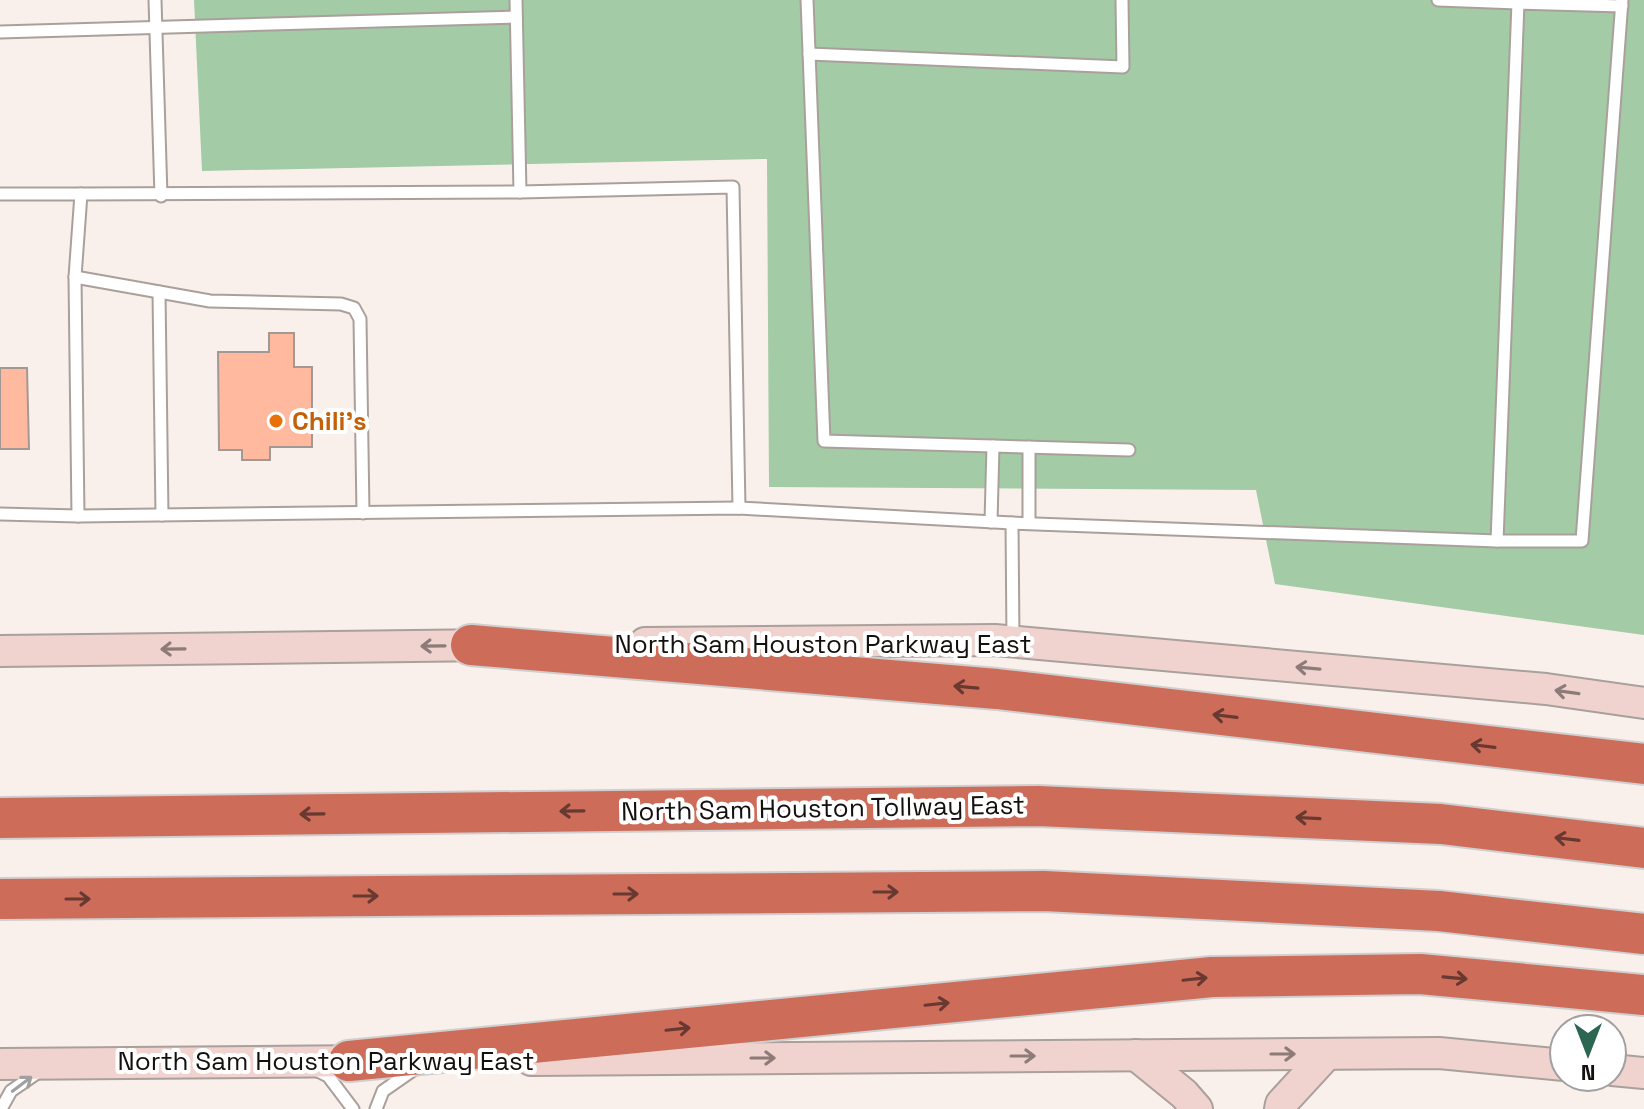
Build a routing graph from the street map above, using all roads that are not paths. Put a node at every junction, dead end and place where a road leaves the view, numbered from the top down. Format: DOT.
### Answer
graph roads {
  1 [pos="155,0"];
  2 [pos="516,0"];
  3 [pos="807,0"];
  4 [pos="1122,0"];
  5 [pos="1438,0"];
  6 [pos="1518,3"];
  7 [pos="1622,3"];
  8 [pos="516,17"];
  9 [pos="156,27"];
  10 [pos="0,32"];
  11 [pos="809,54"];
  12 [pos="520,192"];
  13 [pos="0,194"];
  14 [pos="81,194"];
  15 [pos="161,196"];
  16 [pos="75,277"];
  17 [pos="159,292"];
  18 [pos="993,446"];
  19 [pos="1029,447"];
  20 [pos="1129,450"];
  21 [pos="739,508"];
  22 [pos="363,513"];
  23 [pos="0,514"];
  24 [pos="162,515"];
  25 [pos="78,516"];
  26 [pos="991,522"];
  27 [pos="1012,523"];
  28 [pos="1029,523"];
  29 [pos="1497,541"];
  30 [pos="1013,641"];
  31 [pos="471,645"];
  32 [pos="0,651"];
  33 [pos="1644,703"];
  34 [pos="1644,764"];
  35 [pos="0,818"];
  36 [pos="1644,848"];
  37 [pos="0,899"];
  38 [pos="1644,934"];
  39 [pos="1644,995"];
  40 [pos="1327,1054"];
  41 [pos="1136,1055"];
  42 [pos="430,1060"];
  43 [pos="349,1061"];
  44 [pos="302,1062"];
  45 [pos="1548,1063"];
  46 [pos="0,1064"];
  47 [pos="49,1064"];
  48 [pos="1,1109"];
  49 [pos="353,1109"];
  50 [pos="376,1109"];
  51 [pos="1197,1109"];
  52 [pos="1280,1109"];
  1 -- 9 [label="lane"];
  2 -- 8 [label="lane"];
  3 -- 11 [label="lane"];
  4 -- 11 [label="lane"];
  5 -- 6 [label="lane"];
  6 -- 7 [label="lane"];
  6 -- 29 [label="lane"];
  7 -- 29 [label="lane"];
  8 -- 9 [label="lane"];
  8 -- 12 [label="lane"];
  9 -- 10 [label="lane"];
  9 -- 15 [label="lane"];
  11 -- 18 [label="lane"];
  12 -- 15 [label="lane"];
  12 -- 21 [label="lane"];
  13 -- 14 [label="lane"];
  14 -- 15 [label="lane"];
  14 -- 16 [label="lane"];
  16 -- 17 [label="lane"];
  16 -- 25 [label="lane"];
  17 -- 22 [label="lane"];
  17 -- 24 [label="lane"];
  18 -- 19 [label="lane"];
  18 -- 26 [label="lane"];
  19 -- 20 [label="lane"];
  19 -- 28 [label="lane"];
  21 -- 22 [label="lane"];
  21 -- 26 [label="lane"];
  22 -- 24 [label="lane"];
  23 -- 25 [label="lane"];
  24 -- 25 [label="lane"];
  26 -- 27 [label="lane"];
  27 -- 28 [label="lane"];
  27 -- 30 [label="lane"];
  28 -- 29 [label="lane"];
  30 -- 31 [label="main road, North Sam Houston Parkway East"];
  33 -- 30 [label="main road, North Sam Houston Parkway East, one-way"];
  31 -- 32 [label="main road, North Sam Houston Parkway East, one-way"];
  34 -- 31 [label="highway, one-way"];
  36 -- 35 [label="highway, North Sam Houston Tollway East, one-way"];
  37 -- 38 [label="highway, one-way"];
  43 -- 39 [label="highway, one-way"];
  41 -- 40 [label="main road, North Sam Houston Parkway East, one-way"];
  40 -- 45 [label="main road, North Sam Houston Parkway East"];
  40 -- 52 [label="main road"];
  42 -- 41 [label="main road, North Sam Houston Parkway East, one-way"];
  41 -- 51 [label="main road"];
  42 -- 43 [label="main road, North Sam Houston Parkway East"];
  42 -- 50 [label="lane"];
  43 -- 44 [label="main road, North Sam Houston Parkway East"];
  44 -- 47 [label="main road, North Sam Houston Parkway East"];
  44 -- 49 [label="lane"];
  46 -- 47 [label="main road, North Sam Houston Parkway East"];
  48 -- 47 [label="lane, one-way"];
}
